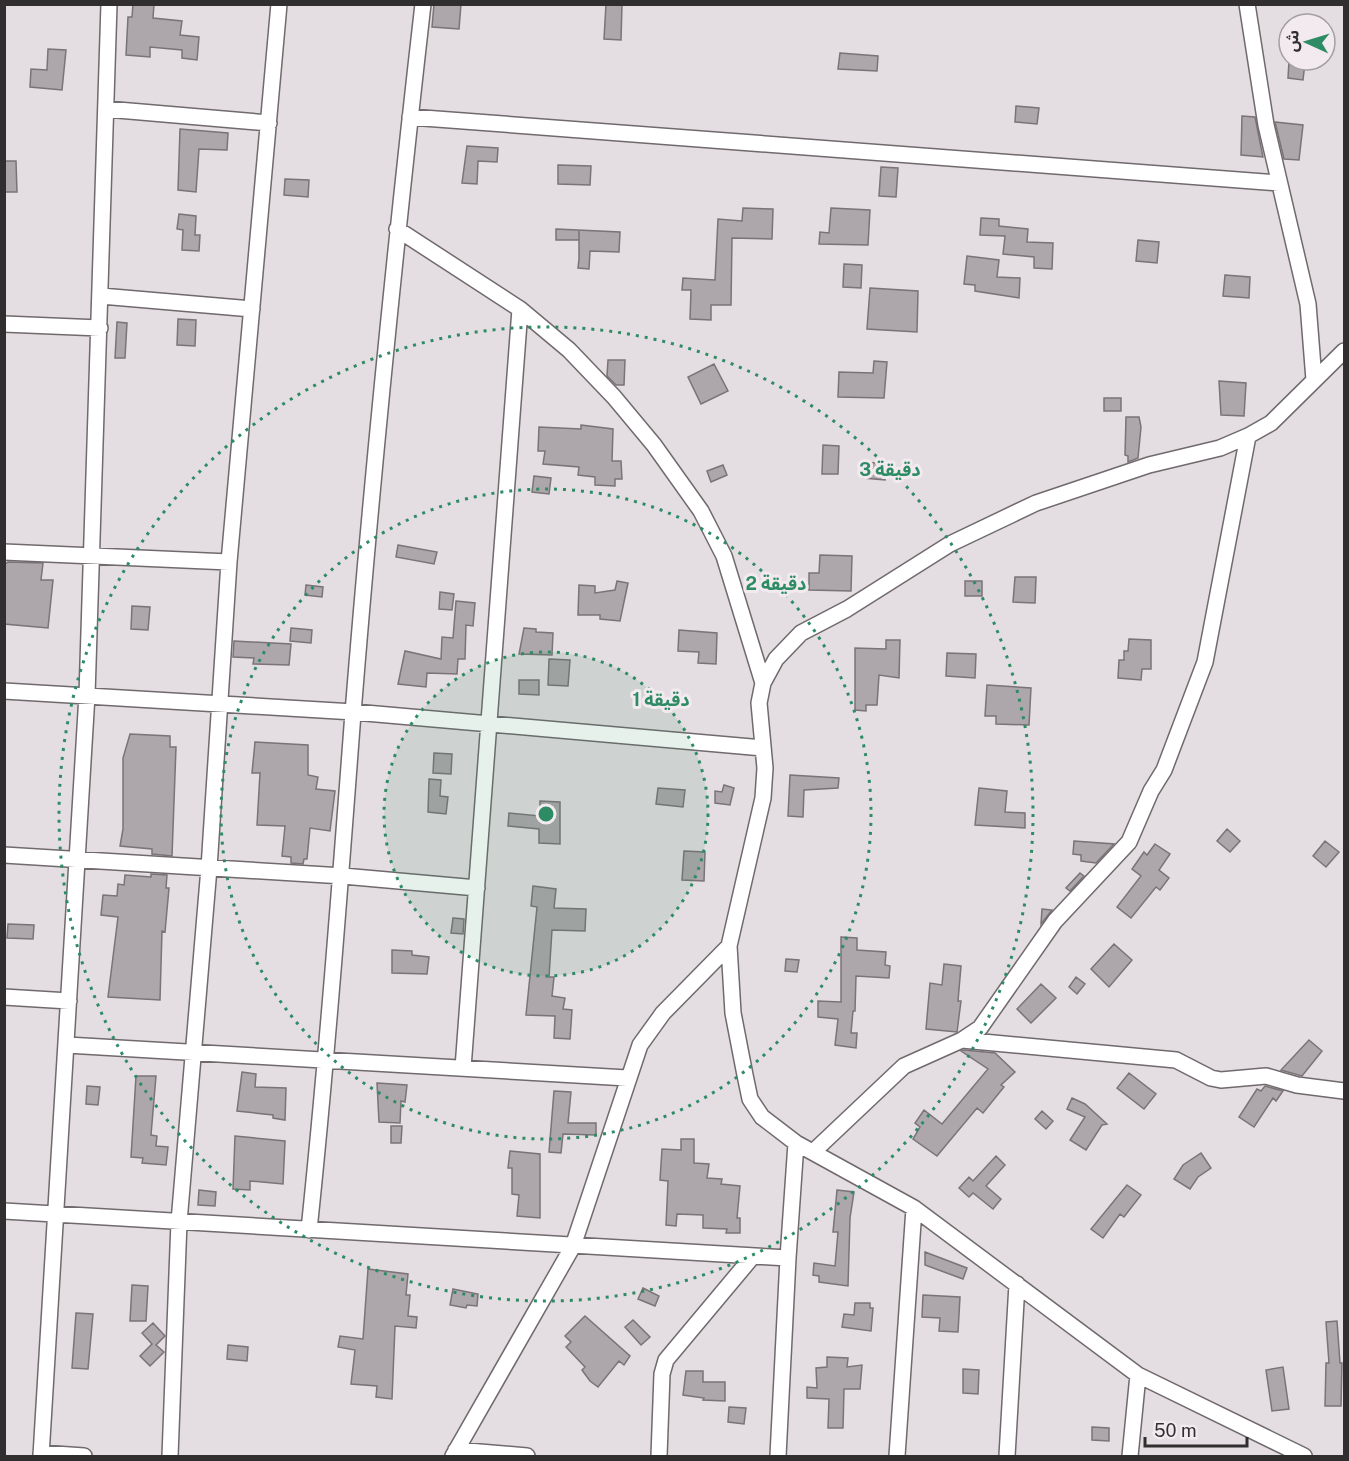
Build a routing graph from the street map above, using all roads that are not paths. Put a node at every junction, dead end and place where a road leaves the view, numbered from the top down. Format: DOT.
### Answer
graph roads {
  1 [pos="109,4"];
  2 [pos="279,4"];
  3 [pos="423,4"];
  4 [pos="1247,4"];
  5 [pos="106,108"];
  6 [pos="410,117"];
  7 [pos="269,123"];
  8 [pos="1279,183"];
  9 [pos="397,229"];
  10 [pos="101,296"];
  11 [pos="252,309"];
  12 [pos="520,309"];
  13 [pos="4,324"];
  14 [pos="100,328"];
  15 [pos="1344,351"];
  16 [pos="1314,380"];
  17 [pos="1248,436"];
  18 [pos="4,552"];
  19 [pos="92,555"];
  20 [pos="229,562"];
  21 [pos="763,683"];
  22 [pos="4,691"];
  23 [pos="87,695"];
  24 [pos="220,703"];
  25 [pos="354,712"];
  26 [pos="490,724"];
  27 [pos="763,748"];
  28 [pos="4,855"];
  29 [pos="77,859"];
  30 [pos="209,868"];
  31 [pos="343,876"];
  32 [pos="477,888"];
  33 [pos="729,946"];
  34 [pos="4,997"];
  35 [pos="69,1001"];
  36 [pos="962,1040"];
  37 [pos="67,1046"];
  38 [pos="194,1052"];
  39 [pos="327,1059"];
  40 [pos="463,1068"];
  41 [pos="627,1078"];
  42 [pos="1344,1091"];
  43 [pos="796,1143"];
  44 [pos="813,1152"];
  45 [pos="914,1208"];
  46 [pos="4,1210"];
  47 [pos="56,1214"];
  48 [pos="179,1222"];
  49 [pos="309,1230"];
  50 [pos="573,1246"];
  51 [pos="753,1256"];
  52 [pos="788,1258"];
  53 [pos="1017,1284"];
  54 [pos="1138,1375"];
  55 [pos="454,1453"];
  56 [pos="41,1455"];
  57 [pos="84,1456"];
  58 [pos="170,1456"];
  59 [pos="527,1456"];
  60 [pos="658,1456"];
  61 [pos="778,1456"];
  62 [pos="897,1456"];
  63 [pos="1007,1456"];
  64 [pos="1130,1456"];
  65 [pos="1304,1456"];
  1 -- 5 [label="street"];
  2 -- 7 [label="street"];
  3 -- 6 [label="street"];
  4 -- 8 [label="street"];
  5 -- 7 [label="street"];
  5 -- 10 [label="street"];
  6 -- 8 [label="street"];
  6 -- 9 [label="street"];
  7 -- 11 [label="street"];
  8 -- 16 [label="street"];
  9 -- 12 [label="street"];
  9 -- 25 [label="street"];
  10 -- 11 [label="street"];
  10 -- 14 [label="street"];
  11 -- 20 [label="street"];
  12 -- 21 [label="street"];
  12 -- 26 [label="street"];
  13 -- 14 [label="street"];
  14 -- 19 [label="street"];
  15 -- 16 [label="street"];
  16 -- 17 [label="street"];
  17 -- 21 [label="street"];
  17 -- 36 [label="street"];
  18 -- 19 [label="street"];
  19 -- 20 [label="street"];
  19 -- 23 [label="street"];
  20 -- 24 [label="street"];
  21 -- 27 [label="street"];
  22 -- 23 [label="street"];
  23 -- 24 [label="street"];
  23 -- 29 [label="street"];
  24 -- 25 [label="street"];
  24 -- 30 [label="street"];
  25 -- 26 [label="street"];
  25 -- 31 [label="street"];
  26 -- 27 [label="street"];
  26 -- 32 [label="street"];
  27 -- 33 [label="street"];
  28 -- 29 [label="street"];
  29 -- 30 [label="street"];
  29 -- 35 [label="street"];
  30 -- 31 [label="street"];
  30 -- 38 [label="street"];
  31 -- 32 [label="street"];
  31 -- 39 [label="street"];
  32 -- 40 [label="street"];
  33 -- 41 [label="street"];
  33 -- 43 [label="street"];
  34 -- 35 [label="street"];
  35 -- 37 [label="street"];
  36 -- 42 [label="street"];
  36 -- 44 [label="street"];
  37 -- 38 [label="street"];
  37 -- 47 [label="street"];
  38 -- 39 [label="street"];
  38 -- 48 [label="street"];
  39 -- 40 [label="street"];
  39 -- 49 [label="street"];
  40 -- 41 [label="street"];
  41 -- 50 [label="street"];
  43 -- 44 [label="street"];
  43 -- 52 [label="street"];
  44 -- 45 [label="street"];
  45 -- 53 [label="street"];
  45 -- 62 [label="street"];
  46 -- 47 [label="street"];
  47 -- 48 [label="street"];
  47 -- 56 [label="street"];
  48 -- 49 [label="street"];
  48 -- 58 [label="street"];
  49 -- 50 [label="street"];
  50 -- 51 [label="street"];
  50 -- 55 [label="street"];
  51 -- 52 [label="street"];
  51 -- 60 [label="street"];
  52 -- 61 [label="street"];
  53 -- 54 [label="street"];
  53 -- 63 [label="street"];
  54 -- 64 [label="street"];
  54 -- 65 [label="street"];
  55 -- 59 [label="street"];
  56 -- 57 [label="street"];
}
